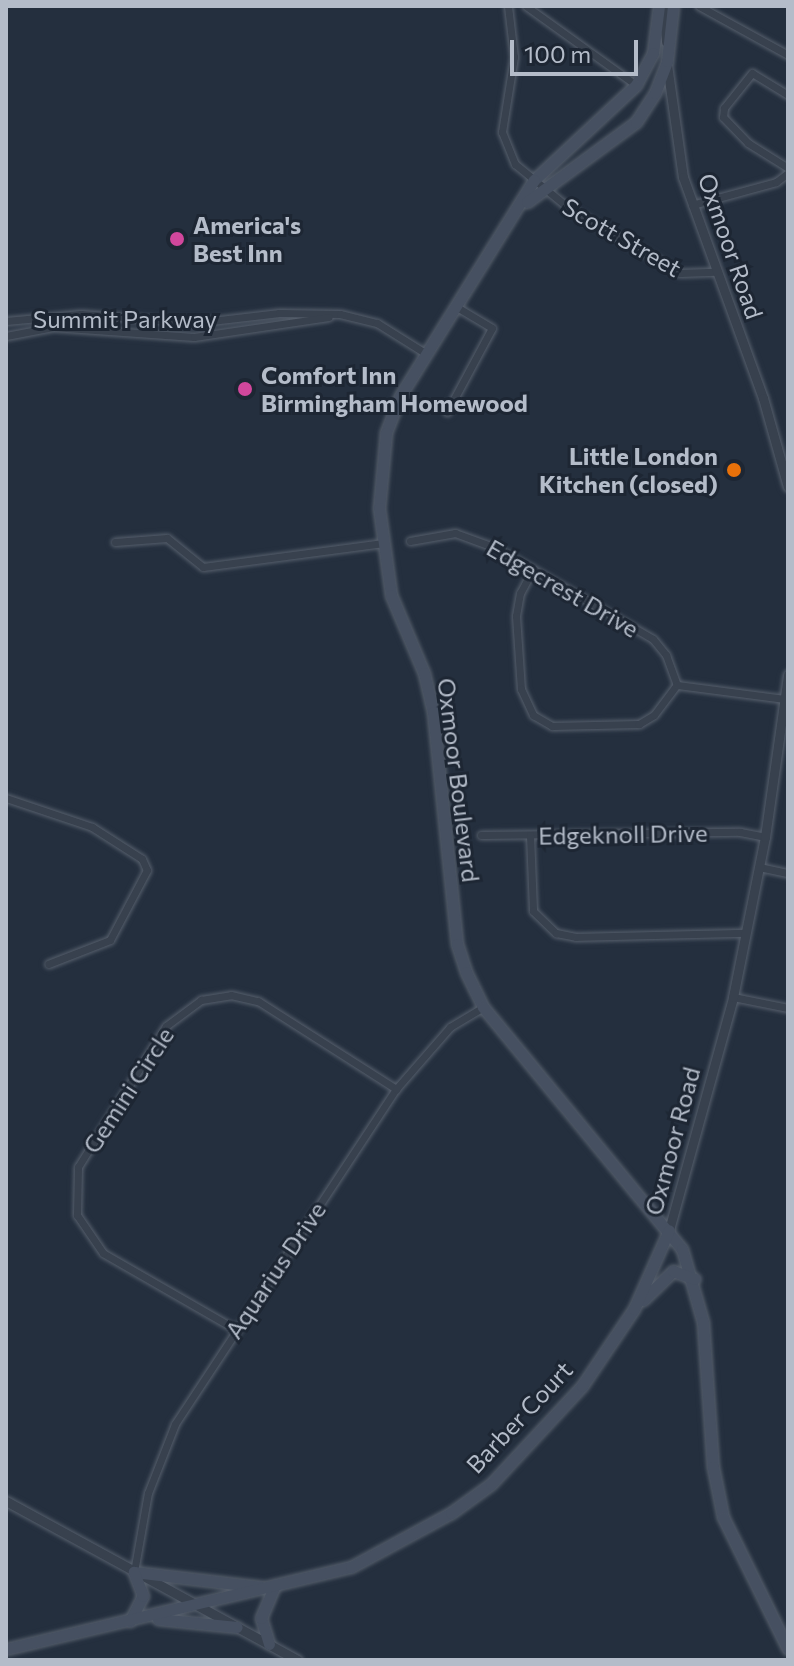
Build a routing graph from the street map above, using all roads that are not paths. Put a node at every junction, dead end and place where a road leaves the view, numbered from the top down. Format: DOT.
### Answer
graph roads {
  1 [pos="508,6"];
  2 [pos="526,6"];
  3 [pos="661,6"];
  4 [pos="673,6"];
  5 [pos="699,6"];
  6 [pos="788,55"];
  7 [pos="667,61"];
  8 [pos="636,85"];
  9 [pos="788,95"];
  10 [pos="786,168"];
  11 [pos="538,184"];
  12 [pos="692,205"];
  13 [pos="715,272"];
  14 [pos="455,306"];
  15 [pos="340,314"];
  16 [pos="6,321"];
  17 [pos="6,336"];
  18 [pos="425,353"];
  19 [pos="447,412"];
  20 [pos="788,487"];
  21 [pos="410,541"];
  22 [pos="115,542"];
  23 [pos="383,543"];
  24 [pos="533,569"];
  25 [pos="788,675"];
  26 [pos="677,685"];
  27 [pos="785,699"];
  28 [pos="783,744"];
  29 [pos="6,798"];
  30 [pos="481,835"];
  31 [pos="530,835"];
  32 [pos="765,837"];
  33 [pos="759,867"];
  34 [pos="788,873"];
  35 [pos="743,933"];
  36 [pos="48,964"];
  37 [pos="733,997"];
  38 [pos="483,1007"];
  39 [pos="788,1008"];
  40 [pos="396,1089"];
  41 [pos="669,1230"];
  42 [pos="695,1279"];
  43 [pos="634,1309"];
  44 [pos="235,1329"];
  45 [pos="6,1501"];
  46 [pos="134,1572"];
  47 [pos="274,1587"];
  48 [pos="199,1606"];
  49 [pos="146,1618"];
  50 [pos="129,1622"];
  51 [pos="237,1627"];
  52 [pos="269,1644"];
  53 [pos="7,1649"];
  54 [pos="788,1649"];
  55 [pos="298,1660"];
  1 -- 11 [label="street, Scott Street"];
  2 -- 8 [label="street"];
  3 -- 7 [label="street, Oxmoor Road"];
  3 -- 8 [label="main road, Oxmoor Boulevard"];
  4 -- 7 [label="main road, Oxmoor Road"];
  5 -- 6 [label="street"];
  7 -- 11 [label="main road, Oxmoor Boulevard"];
  7 -- 12 [label="street, Oxmoor Road"];
  8 -- 11 [label="main road, Oxmoor Boulevard"];
  9 -- 10 [label="street"];
  10 -- 12 [label="street"];
  11 -- 13 [label="street, Scott Street"];
  11 -- 14 [label="main road, Oxmoor Boulevard"];
  12 -- 13 [label="street, Oxmoor Road"];
  13 -- 20 [label="street, Oxmoor Road"];
  14 -- 18 [label="main road, Oxmoor Boulevard"];
  14 -- 19 [label="street"];
  15 -- 16 [label="street, Summit Parkway"];
  15 -- 17 [label="street, Summit Parkway"];
  15 -- 18 [label="street, Summit Parkway"];
  18 -- 23 [label="main road, Oxmoor Boulevard"];
  21 -- 24 [label="street, Edgecrest Drive"];
  22 -- 23 [label="street"];
  23 -- 38 [label="main road, Oxmoor Boulevard"];
  24 -- 26 [label="street, Edgecrest Drive"];
  24 -- 26 [label="street"];
  25 -- 27 [label="street, Oxmoor Road"];
  26 -- 27 [label="street"];
  27 -- 28 [label="street, Oxmoor Road"];
  28 -- 32 [label="street, Oxmoor Road"];
  29 -- 36 [label="street"];
  30 -- 31 [label="street, Edgeknoll Drive"];
  31 -- 32 [label="street, Edgeknoll Drive"];
  31 -- 35 [label="street"];
  32 -- 33 [label="street, Oxmoor Road"];
  33 -- 34 [label="street"];
  33 -- 35 [label="street, Oxmoor Road"];
  35 -- 37 [label="street, Oxmoor Road"];
  37 -- 39 [label="street"];
  37 -- 41 [label="street, Oxmoor Road"];
  38 -- 40 [label="street, Aquarius Drive"];
  38 -- 41 [label="main road, Oxmoor Boulevard"];
  40 -- 44 [label="street, Aquarius Drive"];
  40 -- 44 [label="street, Gemini Circle"];
  41 -- 42 [label="main road, Oxmoor Road"];
  41 -- 43 [label="main road, Barber Court"];
  42 -- 43 [label="main road"];
  42 -- 54 [label="main road, Oxmoor Road"];
  43 -- 47 [label="main road, Barber Court"];
  44 -- 46 [label="street, Aquarius Drive"];
  45 -- 46 [label="street"];
  46 -- 47 [label="main road"];
  46 -- 48 [label="street"];
  46 -- 50 [label="main road"];
  47 -- 48 [label="main road, Barber Court"];
  47 -- 52 [label="main road"];
  48 -- 49 [label="main road, Barber Court"];
  48 -- 51 [label="street"];
  49 -- 50 [label="main road, Barber Court"];
  49 -- 51 [label="main road"];
  50 -- 53 [label="main road, Barber Court"];
  51 -- 52 [label="street"];
  52 -- 55 [label="street"];
}
